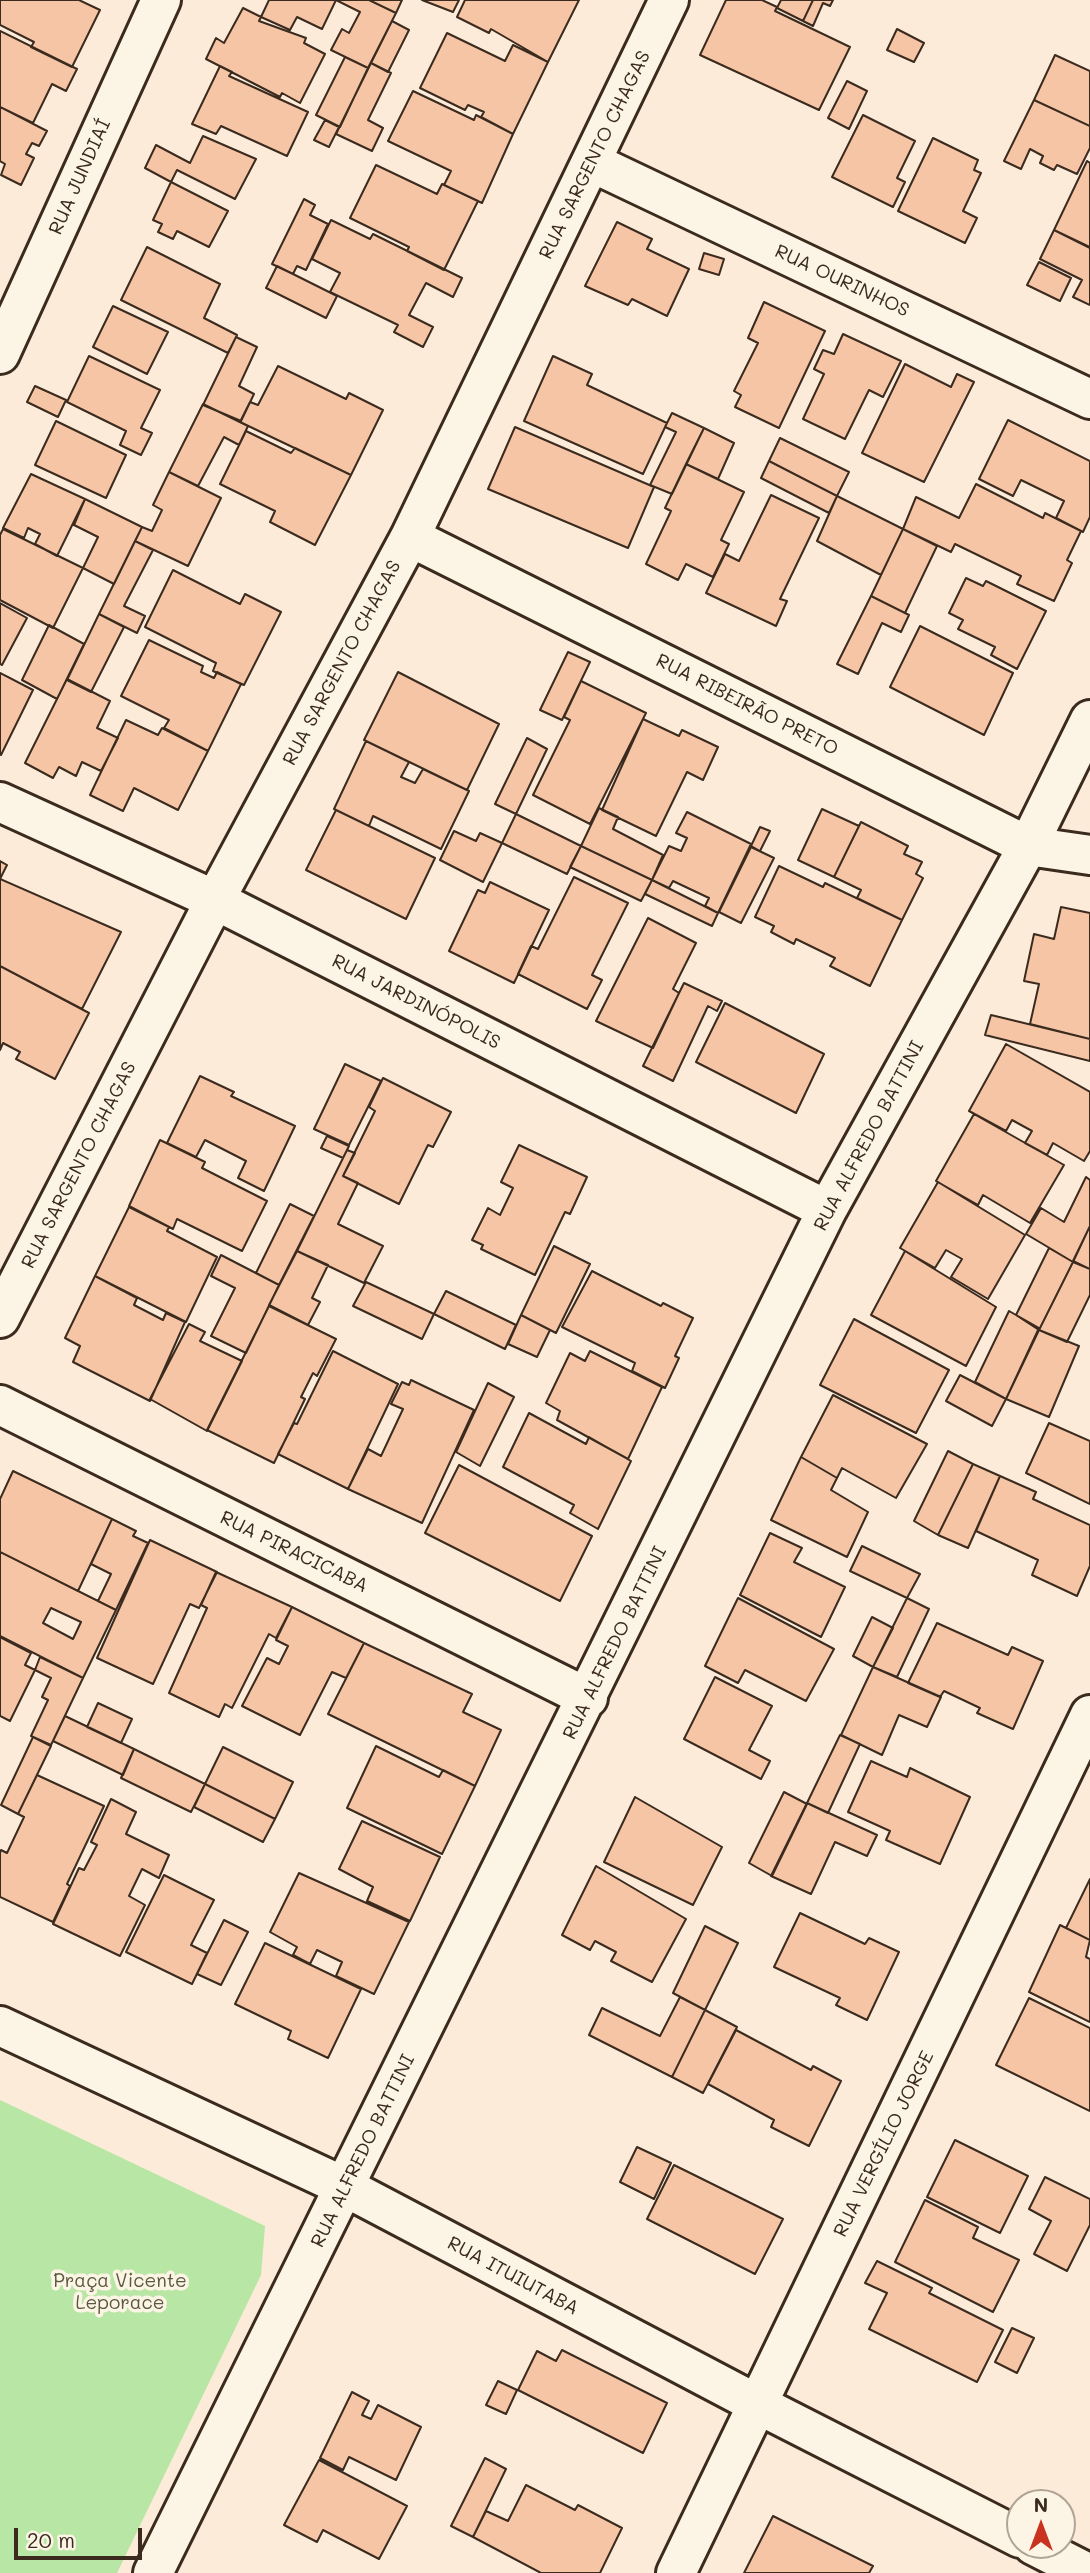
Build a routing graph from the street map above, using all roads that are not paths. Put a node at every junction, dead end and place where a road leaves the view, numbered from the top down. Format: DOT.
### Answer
graph roads {
  1 [pos="160,0"];
  2 [pos="669,0"];
  3 [pos="593,163"];
  4 [pos="0,354"];
  5 [pos="1090,398"];
  6 [pos="410,537"];
  7 [pos="1090,720"];
  8 [pos="0,802"];
  9 [pos="1028,846"];
  10 [pos="1090,855"];
  11 [pos="215,900"];
  12 [pos="827,1210"];
  13 [pos="0,1318"];
  14 [pos="0,1405"];
  15 [pos="588,1698"];
  16 [pos="1090,1715"];
  17 [pos="0,2026"];
  18 [pos="345,2187"];
  19 [pos="759,2406"];
  20 [pos="1006,2531"];
  21 [pos="1060,2559"];
  22 [pos="153,2573"];
  23 [pos="676,2573"];
  24 [pos="1088,2573"];
  1 -- 4 [label="street, RUA JUNDIAÍ"];
  2 -- 3 [label="street, RUA SARGENTO CHAGAS"];
  3 -- 5 [label="street, RUA OURINHOS"];
  3 -- 6 [label="street, RUA SARGENTO CHAGAS"];
  6 -- 9 [label="street, RUA RIBEIRÃO PRETO"];
  6 -- 11 [label="street, RUA SARGENTO CHAGAS"];
  7 -- 9 [label="street, RUA ALFREDO BATTINI"];
  8 -- 11 [label="street, RUA JARDINÓPOLIS"];
  9 -- 10 [label="street, RUA RIBEIRÃO PRETO"];
  9 -- 12 [label="street, RUA ALFREDO BATTINI"];
  11 -- 12 [label="street, RUA JARDINÓPOLIS"];
  11 -- 13 [label="street, RUA SARGENTO CHAGAS"];
  12 -- 15 [label="street, RUA ALFREDO BATTINI"];
  14 -- 15 [label="street, RUA PIRACICABA"];
  15 -- 18 [label="street, RUA ALFREDO BATTINI"];
  16 -- 19 [label="street, RUA VERGÍLIO JORGE"];
  17 -- 18 [label="street, RUA ITUIUTABA"];
  18 -- 19 [label="street, RUA ITUIUTABA"];
  18 -- 22 [label="street, RUA ALFREDO BATTINI"];
  19 -- 20 [label="street, RUA ITUIUTABA"];
  19 -- 23 [label="street, RUA VERGÍLIO JORGE"];
  21 -- 24 [label="street"];
}
